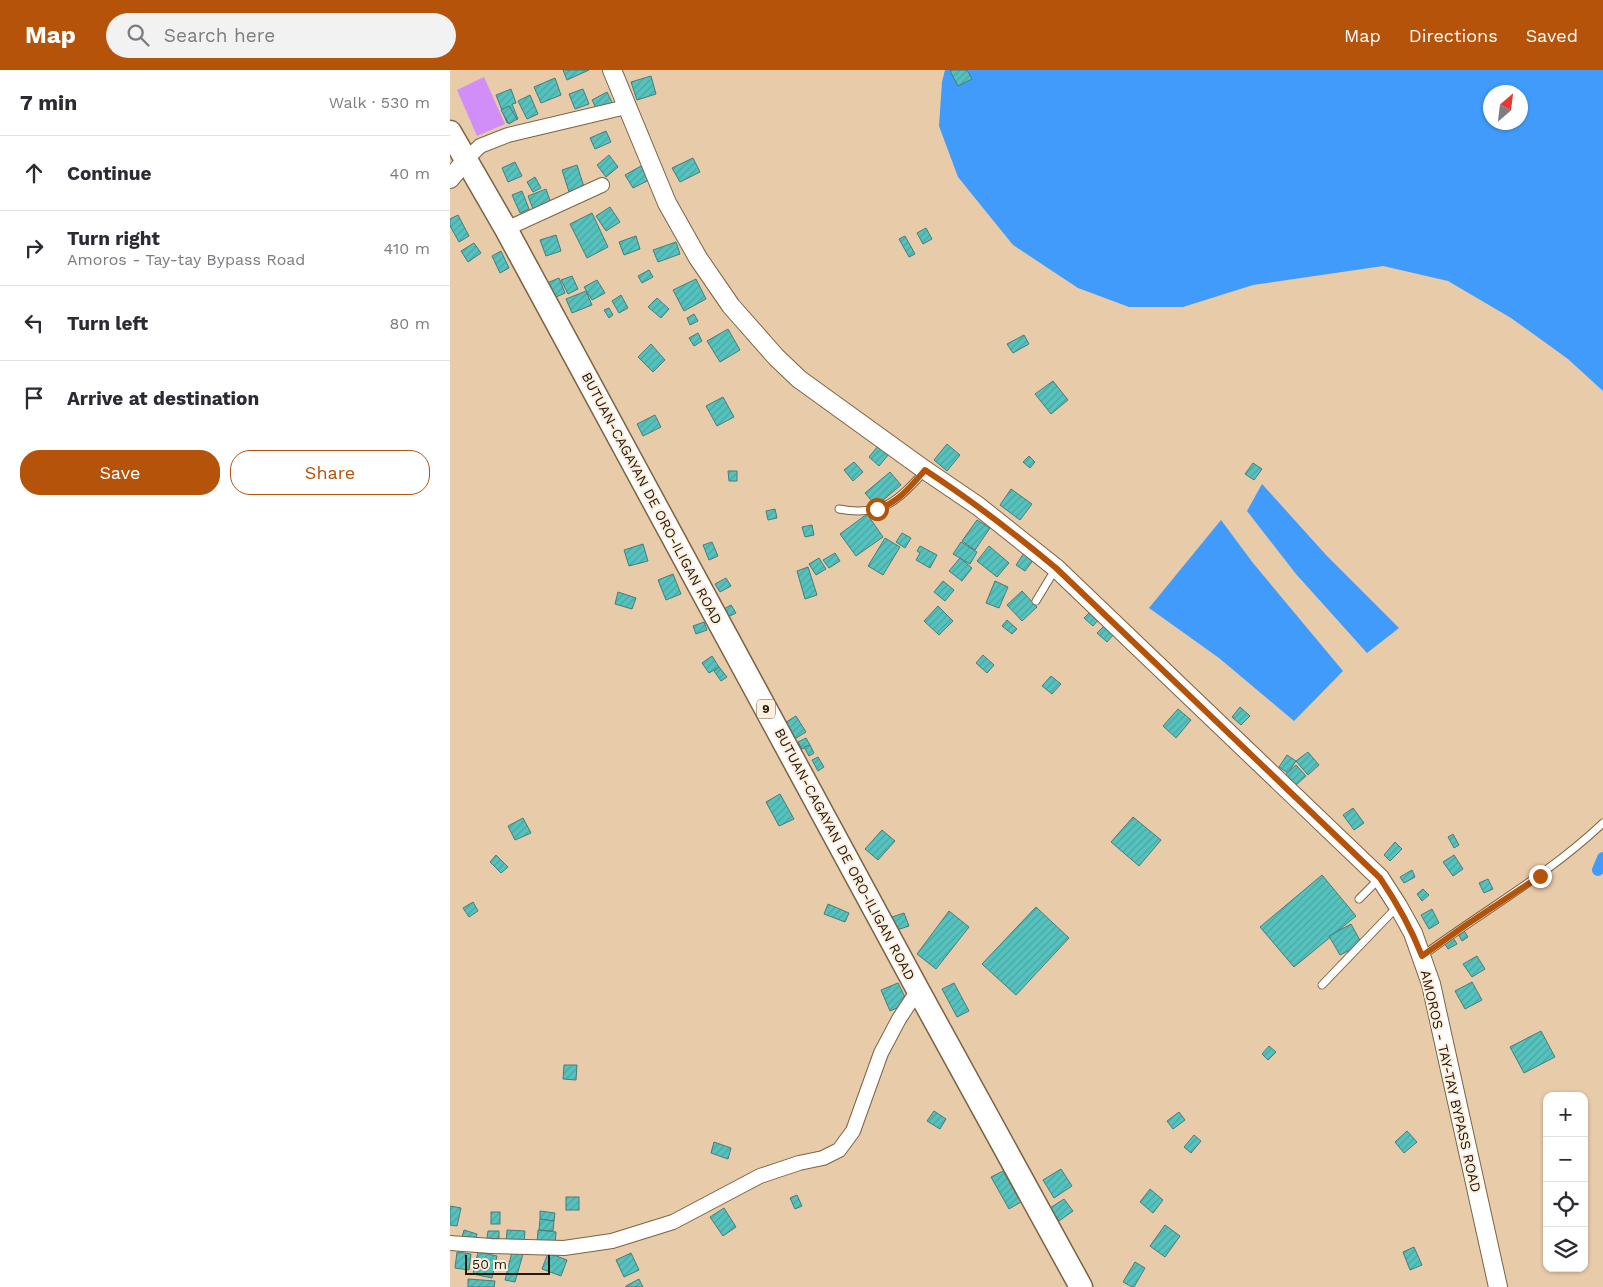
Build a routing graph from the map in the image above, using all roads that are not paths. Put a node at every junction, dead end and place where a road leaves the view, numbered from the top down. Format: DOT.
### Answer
graph roads {
  1 [pos="612,70"];
  2 [pos="626,107"];
  3 [pos="450,132"];
  4 [pos="466,160"];
  5 [pos="450,179"];
  6 [pos="602,186"];
  7 [pos="506,229"];
  8 [pos="925,470"];
  9 [pos="839,509"];
  10 [pos="1056,568"];
  11 [pos="1036,601"];
  12 [pos="1603,823"];
  13 [pos="1380,878"];
  14 [pos="1359,900"];
  15 [pos="1398,906"];
  16 [pos="1422,956"];
  17 [pos="1322,985"];
  18 [pos="918,990"];
  19 [pos="450,1243"];
  20 [pos="1081,1287"];
  21 [pos="1498,1287"];
  1 -- 2 [label="street, AMOROS - TAY-TAY BYPASS ROAD"];
  2 -- 4 [label="street"];
  2 -- 8 [label="street, AMOROS - TAY-TAY BYPASS ROAD"];
  3 -- 4 [label="highway, BUTUAN-CAGAYAN DE ORO-ILIGAN ROAD / 9"];
  4 -- 5 [label="street"];
  4 -- 7 [label="highway, BUTUAN-CAGAYAN DE ORO-ILIGAN ROAD / 9"];
  6 -- 7 [label="street"];
  7 -- 18 [label="highway, BUTUAN-CAGAYAN DE ORO-ILIGAN ROAD / 9"];
  8 -- 9 [label="lane"];
  8 -- 10 [label="street, AMOROS - TAY-TAY BYPASS ROAD"];
  10 -- 11 [label="lane"];
  10 -- 13 [label="street, AMOROS - TAY-TAY BYPASS ROAD"];
  12 -- 16 [label="lane"];
  13 -- 14 [label="lane"];
  13 -- 15 [label="street, AMOROS - TAY-TAY BYPASS ROAD"];
  15 -- 16 [label="street, AMOROS - TAY-TAY BYPASS ROAD"];
  15 -- 17 [label="lane"];
  16 -- 21 [label="street, AMOROS - TAY-TAY BYPASS ROAD"];
  18 -- 19 [label="street"];
  18 -- 20 [label="highway, BUTUAN-CAGAYAN DE ORO-ILIGAN ROAD / 9"];
}
